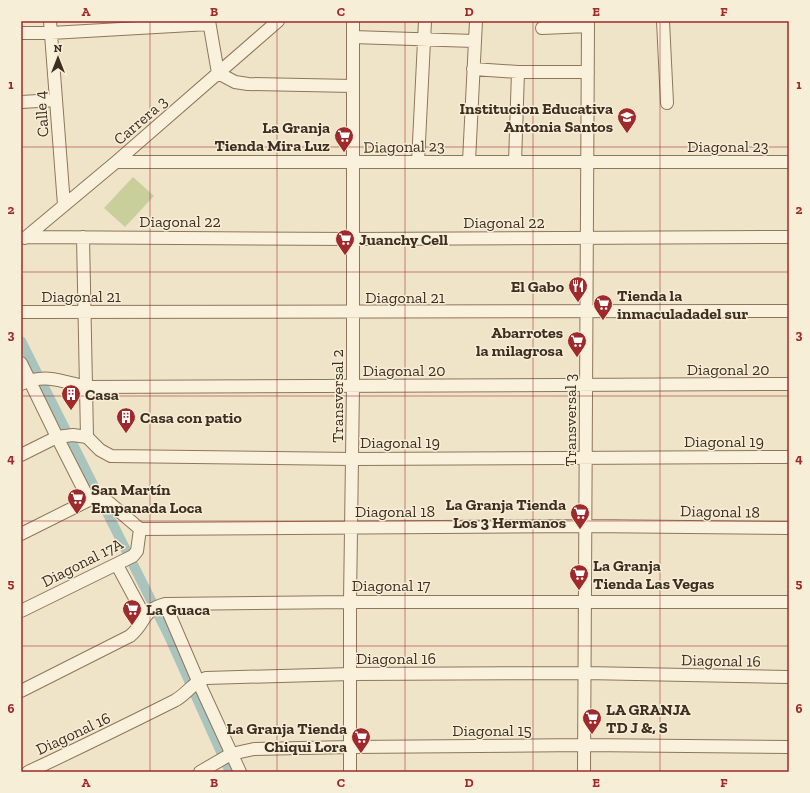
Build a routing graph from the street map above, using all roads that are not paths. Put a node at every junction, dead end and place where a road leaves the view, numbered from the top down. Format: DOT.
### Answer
graph roads {
  1 [pos="278,21"];
  2 [pos="353,21"];
  3 [pos="425,21"];
  4 [pos="476,21"];
  5 [pos="663,21"];
  6 [pos="209,23"];
  7 [pos="588,23"];
  8 [pos="50,27"];
  9 [pos="542,28"];
  10 [pos="21,33"];
  11 [pos="353,37"];
  12 [pos="424,40"];
  13 [pos="474,41"];
  14 [pos="473,69"];
  15 [pos="518,72"];
  16 [pos="588,72"];
  17 [pos="218,73"];
  18 [pos="353,86"];
  19 [pos="56,100"];
  20 [pos="21,102"];
  21 [pos="667,103"];
  22 [pos="469,161"];
  23 [pos="116,162"];
  24 [pos="418,162"];
  25 [pos="515,162"];
  26 [pos="587,162"];
  27 [pos="789,162"];
  28 [pos="352,163"];
  29 [pos="64,205"];
  30 [pos="83,237"];
  31 [pos="587,237"];
  32 [pos="789,237"];
  33 [pos="352,238"];
  34 [pos="24,239"];
  35 [pos="789,311"];
  36 [pos="21,312"];
  37 [pos="85,312"];
  38 [pos="586,312"];
  39 [pos="353,313"];
  40 [pos="21,363"];
  41 [pos="30,381"];
  42 [pos="789,384"];
  43 [pos="353,386"];
  44 [pos="586,386"];
  45 [pos="86,387"];
  46 [pos="63,436"];
  47 [pos="87,437"];
  48 [pos="21,455"];
  49 [pos="789,457"];
  50 [pos="353,458"];
  51 [pos="586,458"];
  52 [pos="91,499"];
  53 [pos="586,526"];
  54 [pos="351,527"];
  55 [pos="789,528"];
  56 [pos="140,529"];
  57 [pos="21,534"];
  58 [pos="119,564"];
  59 [pos="585,601"];
  60 [pos="350,602"];
  61 [pos="789,602"];
  62 [pos="154,609"];
  63 [pos="21,611"];
  64 [pos="585,673"];
  65 [pos="350,674"];
  66 [pos="789,677"];
  67 [pos="195,684"];
  68 [pos="21,691"];
  69 [pos="584,745"];
  70 [pos="350,747"];
  71 [pos="789,747"];
  72 [pos="229,756"];
  73 [pos="28,772"];
  74 [pos="200,772"];
  75 [pos="240,772"];
  76 [pos="350,772"];
  77 [pos="584,772"];
  1 -- 17 [label="street, Carrera 3"];
  2 -- 11 [label="street, Transversal 2"];
  3 -- 12 [label="street"];
  4 -- 13 [label="street"];
  5 -- 21 [label="street"];
  6 -- 8 [label="street"];
  6 -- 17 [label="street"];
  7 -- 9 [label="street"];
  7 -- 16 [label="street, Transversal 3"];
  8 -- 10 [label="street"];
  8 -- 19 [label="street, Calle 4"];
  11 -- 12 [label="street"];
  11 -- 18 [label="street, Transversal 2"];
  12 -- 13 [label="street"];
  12 -- 24 [label="street"];
  13 -- 14 [label="street"];
  14 -- 15 [label="street"];
  14 -- 22 [label="street"];
  15 -- 16 [label="street"];
  15 -- 25 [label="street"];
  16 -- 26 [label="street, Transversal 3"];
  17 -- 18 [label="street"];
  17 -- 23 [label="street, Carrera 3"];
  18 -- 28 [label="street, Transversal 2"];
  19 -- 20 [label="street"];
  19 -- 29 [label="street, Calle 4"];
  22 -- 24 [label="street, Diagonal 23"];
  22 -- 25 [label="street, Diagonal 23"];
  23 -- 28 [label="street, Diagonal 23"];
  23 -- 29 [label="street, Carrera 3"];
  24 -- 28 [label="street, Diagonal 23"];
  25 -- 26 [label="street, Diagonal 23"];
  26 -- 27 [label="street, Diagonal 23"];
  26 -- 31 [label="street, Transversal 3"];
  28 -- 33 [label="street, Transversal 2"];
  29 -- 34 [label="street, Carrera 3"];
  30 -- 33 [label="street, Diagonal 22"];
  30 -- 34 [label="street, Diagonal 22"];
  30 -- 37 [label="street"];
  31 -- 32 [label="street, Diagonal 22"];
  31 -- 33 [label="street, Diagonal 22"];
  31 -- 38 [label="street, Transversal 3"];
  33 -- 39 [label="street, Transversal 2"];
  35 -- 38 [label="street, Diagonal 21"];
  36 -- 37 [label="street, Diagonal 21"];
  37 -- 39 [label="street, Diagonal 21"];
  37 -- 45 [label="street"];
  38 -- 39 [label="street, Diagonal 21"];
  38 -- 44 [label="street, Transversal 3"];
  39 -- 43 [label="street, Transversal 2"];
  40 -- 41 [label="street"];
  41 -- 45 [label="street, Diagonal 20"];
  41 -- 46 [label="street"];
  42 -- 44 [label="street, Diagonal 20"];
  43 -- 44 [label="street, Diagonal 20"];
  43 -- 45 [label="street, Diagonal 20"];
  43 -- 50 [label="street, Transversal 2"];
  44 -- 51 [label="street, Transversal 3"];
  45 -- 47 [label="street"];
  46 -- 47 [label="street"];
  46 -- 48 [label="street"];
  46 -- 52 [label="street"];
  47 -- 50 [label="street, Diagonal 19"];
  49 -- 51 [label="street, Diagonal 19"];
  50 -- 51 [label="street, Diagonal 19"];
  50 -- 54 [label="street, Transversal 2"];
  51 -- 53 [label="street, Transversal 3"];
  52 -- 56 [label="street"];
  52 -- 57 [label="street"];
  53 -- 54 [label="street, Diagonal 18"];
  53 -- 55 [label="street, Diagonal 18"];
  53 -- 59 [label="street, Transversal 3"];
  54 -- 56 [label="street, Diagonal 18"];
  54 -- 60 [label="street, Transversal 2"];
  56 -- 58 [label="street, Diagonal 17A"];
  58 -- 62 [label="street"];
  58 -- 63 [label="street, Diagonal 17A"];
  59 -- 60 [label="street, Diagonal 17"];
  59 -- 61 [label="street, Diagonal 17"];
  59 -- 64 [label="street, Transversal 3"];
  60 -- 62 [label="street, Diagonal 17"];
  60 -- 65 [label="street, Transversal 2"];
  62 -- 67 [label="street"];
  62 -- 68 [label="street"];
  64 -- 65 [label="street, Diagonal 16"];
  64 -- 66 [label="street, Diagonal 16"];
  64 -- 69 [label="street, Transversal 3"];
  65 -- 67 [label="street, Diagonal 16"];
  65 -- 70 [label="street, Transversal 2"];
  67 -- 72 [label="street"];
  67 -- 73 [label="street, Diagonal 16"];
  69 -- 70 [label="street, Diagonal 15"];
  69 -- 71 [label="street, Diagonal 15"];
  69 -- 77 [label="street, Transversal 3"];
  70 -- 72 [label="street, Diagonal 15"];
  70 -- 76 [label="street, Transversal 2"];
  72 -- 74 [label="street, Diagonal 15"];
  72 -- 75 [label="street"];
}
